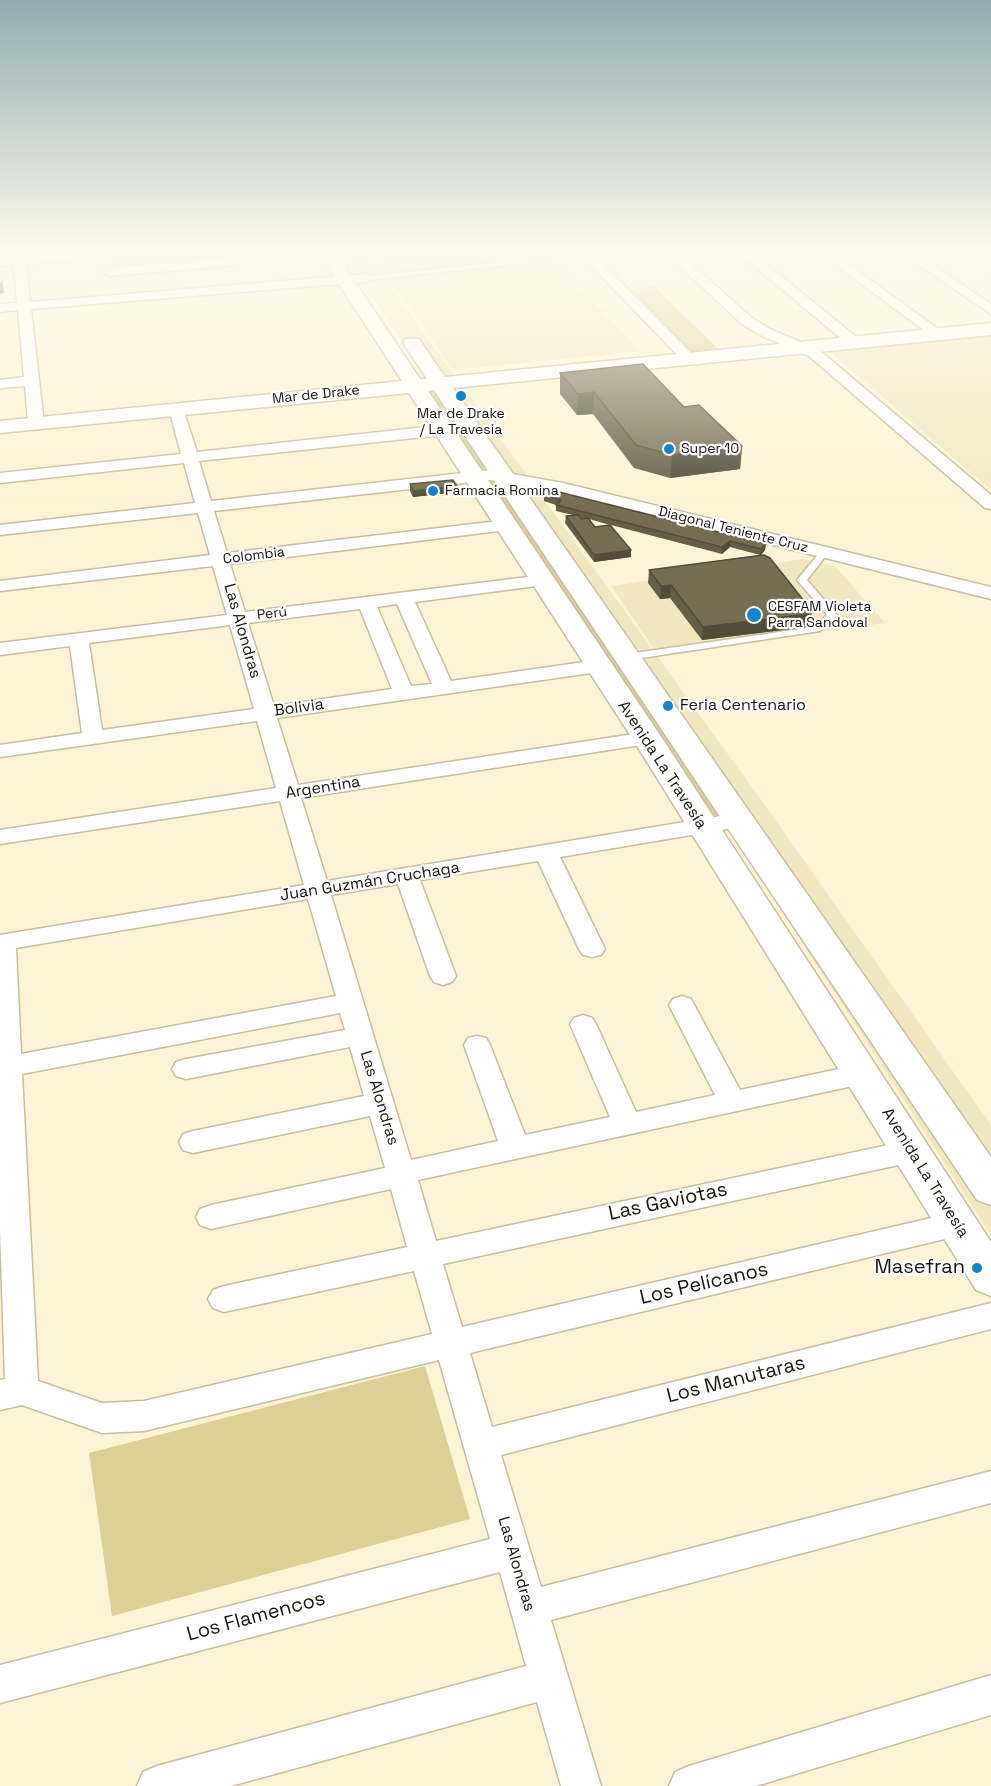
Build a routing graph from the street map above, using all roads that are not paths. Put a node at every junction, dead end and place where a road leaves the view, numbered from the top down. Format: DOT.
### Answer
graph roads {
  1 [pos="27,338"];
  2 [pos="387,338"];
  3 [pos="404,338"];
  4 [pos="669,338"];
  5 [pos="781,338"];
  6 [pos="849,338"];
  7 [pos="898,338"];
  8 [pos="855,343"];
  9 [pos="805,348"];
  10 [pos="689,359"];
  11 [pos="32,381"];
  12 [pos="440,383"];
  13 [pos="0,384"];
  14 [pos="413,385"];
  15 [pos="176,409"];
  16 [pos="36,423"];
  17 [pos="0,427"];
  18 [pos="443,430"];
  19 [pos="190,458"];
  20 [pos="490,470"];
  21 [pos="0,478"];
  22 [pos="991,504"];
  23 [pos="205,506"];
  24 [pos="507,525"];
  25 [pos="0,530"];
  26 [pos="824,553"];
  27 [pos="221,560"];
  28 [pos="991,579"];
  29 [pos="544,580"];
  30 [pos="0,586"];
  31 [pos="991,593"];
  32 [pos="404,598"];
  33 [pos="366,602"];
  34 [pos="238,619"];
  35 [pos="79,639"];
  36 [pos="0,649"];
  37 [pos="613,661"];
  38 [pos="444,688"];
  39 [pos="404,693"];
  40 [pos="266,713"];
  41 [pos="93,738"];
  42 [pos="647,738"];
  43 [pos="0,751"];
  44 [pos="289,793"];
  45 [pos="740,820"];
  46 [pos="702,826"];
  47 [pos="0,837"];
  48 [pos="546,852"];
  49 [pos="407,876"];
  50 [pos="318,890"];
  51 [pos="2,943"];
  52 [pos="592,949"];
  53 [pos="443,976"];
  54 [pos="351,1002"];
  55 [pos="682,1005"];
  56 [pos="583,1024"];
  57 [pos="361,1036"];
  58 [pos="477,1046"];
  59 [pos="4,1067"];
  60 [pos="186,1070"];
  61 [pos="862,1074"];
  62 [pos="732,1102"];
  63 [pos="381,1103"];
  64 [pos="627,1124"];
  65 [pos="193,1142"];
  66 [pos="515,1148"];
  67 [pos="912,1151"];
  68 [pos="401,1172"];
  69 [pos="991,1189"];
  70 [pos="7,1213"];
  71 [pos="210,1217"];
  72 [pos="957,1224"];
  73 [pos="425,1254"];
  74 [pos="991,1278"];
  75 [pos="225,1299"];
  76 [pos="991,1316"];
  77 [pos="451,1343"];
  78 [pos="11,1393"];
  79 [pos="481,1445"];
  80 [pos="991,1487"];
  81 [pos="512,1551"];
  82 [pos="529,1608"];
  83 [pos="550,1679"];
  84 [pos="0,1684"];
  85 [pos="991,1695"];
  86 [pos="157,1786"];
  87 [pos="581,1786"];
  88 [pos="689,1786"];
  1 -- 11 [label="street"];
  2 -- 14 [label="street, Avenida La Travesía"];
  3 -- 12 [label="street, Avenida La Travesía"];
  4 -- 10 [label="street"];
  5 -- 9 [label="street"];
  6 -- 8 [label="street"];
  7 -- 8 [label="street, Mar de Drake"];
  8 -- 9 [label="street, Mar de Drake"];
  9 -- 10 [label="street, Mar de Drake"];
  9 -- 22 [label="street"];
  10 -- 12 [label="street, Mar de Drake"];
  11 -- 13 [label="street"];
  11 -- 16 [label="street"];
  12 -- 14 [label="street, Mar de Drake"];
  12 -- 20 [label="street, Avenida La Travesía"];
  14 -- 15 [label="street, Mar de Drake"];
  14 -- 18 [label="street, Avenida La Travesía"];
  15 -- 16 [label="street, Mar de Drake"];
  15 -- 19 [label="street, Las Alondras"];
  16 -- 17 [label="street, Mar de Drake"];
  18 -- 19 [label="street"];
  18 -- 20 [label="street, Avenida La Travesía"];
  19 -- 21 [label="street"];
  19 -- 23 [label="street, Las Alondras"];
  20 -- 23 [label="street"];
  20 -- 24 [label="street, Avenida La Travesía"];
  20 -- 26 [label="street, Diagonal Teniente Cruz"];
  20 -- 28 [label="street, Diagonal Teniente Cruz"];
  20 -- 37 [label="street, Avenida La Travesía"];
  23 -- 25 [label="street"];
  23 -- 27 [label="street, Las Alondras"];
  24 -- 27 [label="street, Colombia"];
  24 -- 29 [label="street, Avenida La Travesía"];
  26 -- 31 [label="street, Diagonal Teniente Cruz"];
  26 -- 37 [label="lane"];
  27 -- 30 [label="street, Colombia"];
  27 -- 34 [label="street, Las Alondras"];
  29 -- 32 [label="street, Perú"];
  29 -- 37 [label="street, Avenida La Travesía"];
  32 -- 33 [label="street, Perú"];
  32 -- 38 [label="street"];
  33 -- 34 [label="street, Perú"];
  33 -- 39 [label="street"];
  34 -- 35 [label="street, Perú"];
  34 -- 40 [label="street, Las Alondras"];
  35 -- 36 [label="street, Perú"];
  35 -- 41 [label="street"];
  37 -- 38 [label="street, Bolivia"];
  37 -- 42 [label="street, Avenida La Travesía"];
  37 -- 45 [label="street, Avenida La Travesía"];
  38 -- 39 [label="street, Bolivia"];
  39 -- 40 [label="street, Bolivia"];
  40 -- 41 [label="street, Bolivia"];
  40 -- 44 [label="street, Las Alondras"];
  41 -- 43 [label="street, Bolivia"];
  42 -- 44 [label="street, Argentina"];
  42 -- 46 [label="street, Avenida La Travesía"];
  44 -- 47 [label="street, Argentina"];
  44 -- 50 [label="street, Las Alondras"];
  45 -- 46 [label="street, Juan Guzmán Cruchaga"];
  45 -- 69 [label="street, Avenida La Travesía"];
  46 -- 48 [label="street, Juan Guzmán Cruchaga"];
  46 -- 61 [label="street, Avenida La Travesía"];
  48 -- 49 [label="street, Juan Guzmán Cruchaga"];
  48 -- 52 [label="street"];
  49 -- 50 [label="street, Juan Guzmán Cruchaga"];
  49 -- 53 [label="street"];
  50 -- 51 [label="street, Juan Guzmán Cruchaga"];
  50 -- 54 [label="street, Las Alondras"];
  51 -- 59 [label="street"];
  54 -- 57 [label="street, Las Alondras"];
  54 -- 59 [label="street"];
  55 -- 62 [label="street"];
  56 -- 64 [label="street"];
  57 -- 60 [label="street"];
  57 -- 63 [label="street, Las Alondras"];
  58 -- 66 [label="street"];
  59 -- 70 [label="street"];
  61 -- 62 [label="street"];
  61 -- 67 [label="street, Avenida La Travesía"];
  62 -- 64 [label="street"];
  63 -- 65 [label="street"];
  63 -- 68 [label="street, Las Alondras"];
  64 -- 66 [label="street"];
  66 -- 68 [label="street"];
  67 -- 72 [label="street, Avenida La Travesía"];
  67 -- 73 [label="street, Las Gaviotas"];
  68 -- 71 [label="street"];
  68 -- 73 [label="street, Las Alondras"];
  70 -- 78 [label="street"];
  72 -- 74 [label="street, Avenida La Travesía"];
  72 -- 77 [label="street, Los Pelícanos"];
  73 -- 75 [label="street, Las Gaviotas"];
  73 -- 77 [label="street, Las Alondras"];
  76 -- 79 [label="street, Los Manutaras"];
  77 -- 78 [label="street, Los Pelícanos"];
  77 -- 79 [label="street, Las Alondras"];
  79 -- 81 [label="street, Las Alondras"];
  80 -- 82 [label="street"];
  81 -- 82 [label="street, Las Alondras"];
  81 -- 84 [label="street, Los Flamencos"];
  82 -- 83 [label="street, Las Alondras"];
  83 -- 86 [label="street"];
  83 -- 87 [label="street, Las Alondras"];
  85 -- 88 [label="street"];
}
